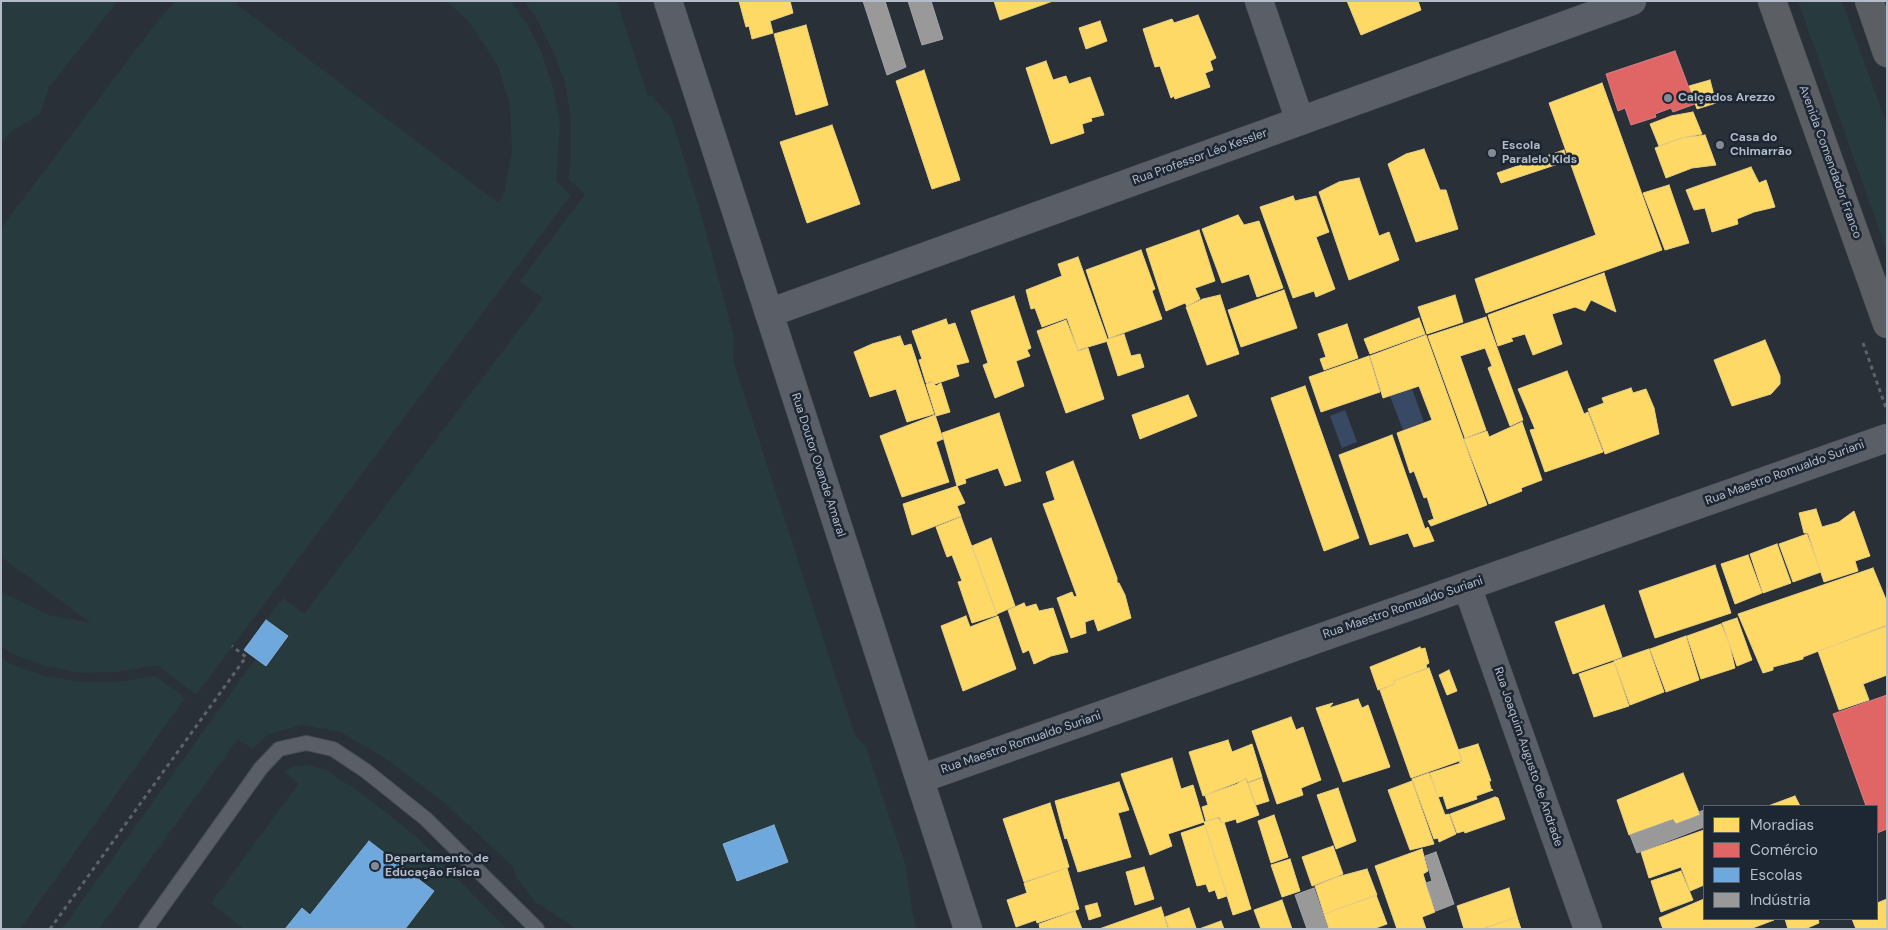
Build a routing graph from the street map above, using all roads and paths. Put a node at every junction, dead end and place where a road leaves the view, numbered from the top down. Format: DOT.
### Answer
graph roads {
  1 [pos="668,1"];
  2 [pos="1258,1"];
  3 [pos="1632,1"];
  4 [pos="1772,1"];
  5 [pos="1875,3"];
  6 [pos="1887,53"];
  7 [pos="1300,121"];
  8 [pos="769,313"];
  9 [pos="1887,324"];
  10 [pos="1882,398"];
  11 [pos="1887,412"];
  12 [pos="1887,438"];
  13 [pos="1467,586"];
  14 [pos="232,646"];
  15 [pos="920,779"];
  16 [pos="50,929"];
  17 [pos="146,929"];
  18 [pos="536,929"];
  19 [pos="968,929"];
  20 [pos="1588,929"];
  1 -- 8 [label="street, Rua Doutor Ovande Amaral"];
  2 -- 7 [label="street"];
  3 -- 7 [label="street, Rua Professor Léo Kessler"];
  4 -- 9 [label="highway, Avenida Comendador Franco"];
  5 -- 6 [label="highway"];
  7 -- 8 [label="street, Rua Professor Léo Kessler"];
  8 -- 15 [label="street, Rua Doutor Ovande Amaral"];
  10 -- 11 [label="path"];
  12 -- 13 [label="street, Rua Maestro Romualdo Suriani"];
  13 -- 15 [label="street, Rua Maestro Romualdo Suriani"];
  13 -- 20 [label="street, Rua Joaquim Augusto de Andrade"];
  14 -- 16 [label="path"];
  15 -- 19 [label="street, Rua Doutor Ovande Amaral"];
  17 -- 18 [label="lane"];
}
